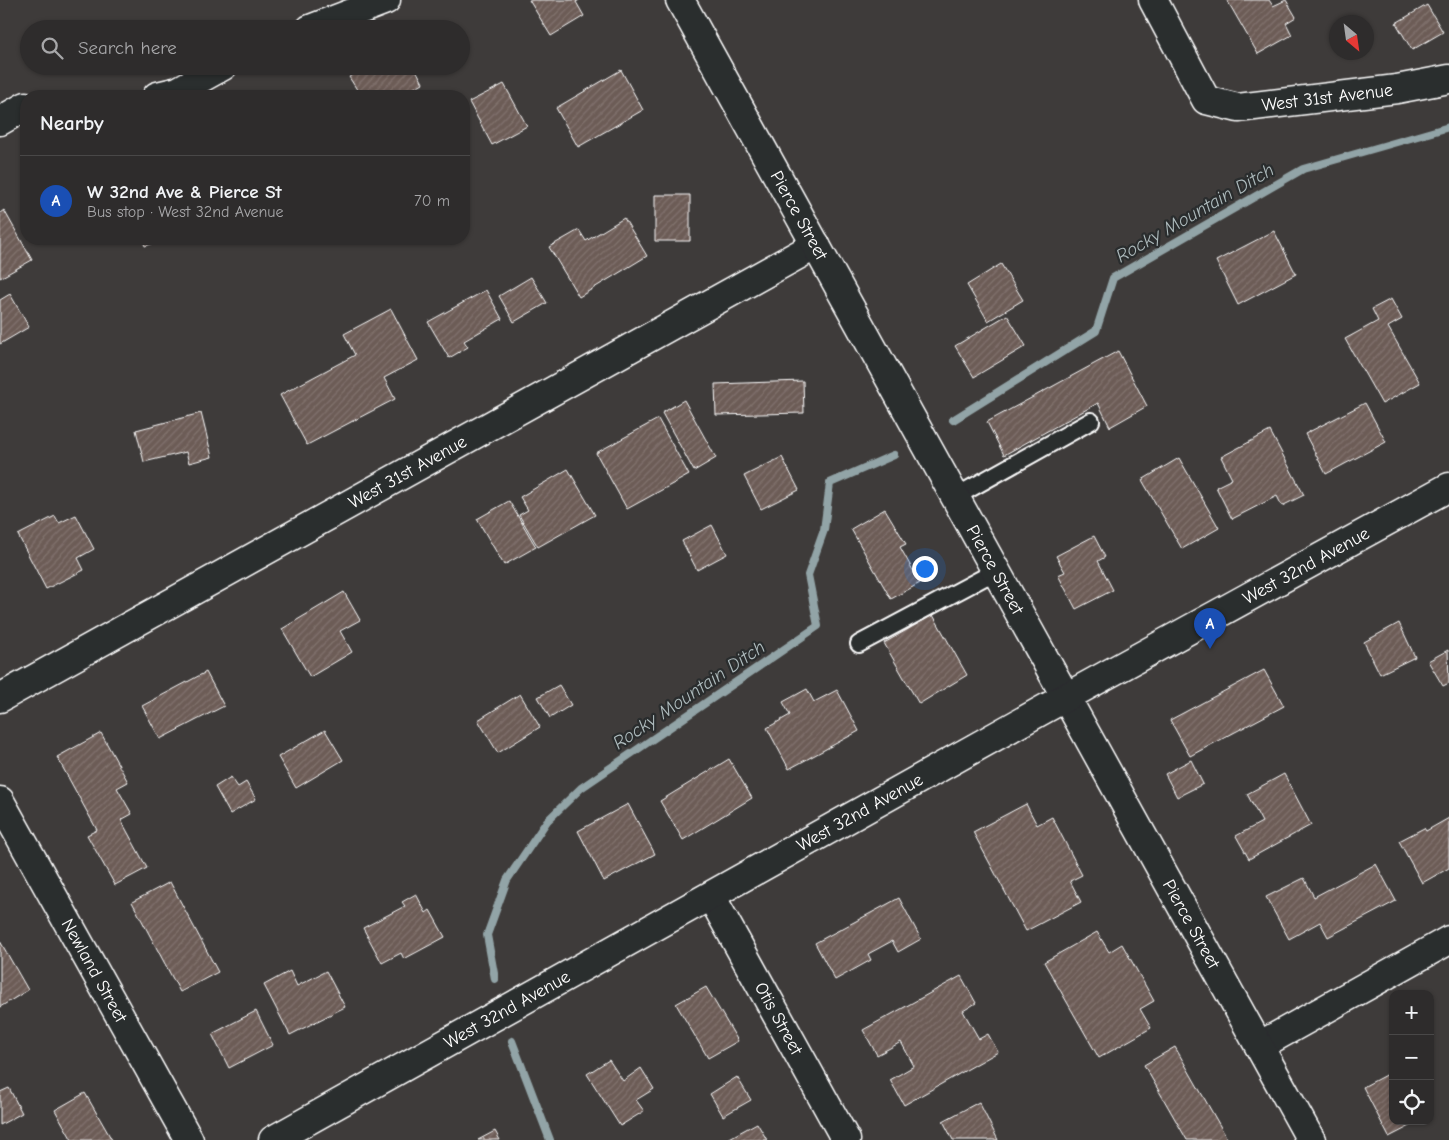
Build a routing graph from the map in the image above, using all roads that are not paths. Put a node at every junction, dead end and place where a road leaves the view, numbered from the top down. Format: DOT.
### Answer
graph roads {
  1 [pos="386,0"];
  2 [pos="680,0"];
  3 [pos="1153,0"];
  4 [pos="336,20"];
  5 [pos="207,75"];
  6 [pos="1449,79"];
  7 [pos="180,90"];
  8 [pos="20,109"];
  9 [pos="0,121"];
  10 [pos="816,245"];
  11 [pos="1091,421"];
  12 [pos="1449,487"];
  13 [pos="955,497"];
  14 [pos="996,571"];
  15 [pos="859,644"];
  16 [pos="1066,697"];
  17 [pos="0,698"];
  18 [pos="0,801"];
  19 [pos="8,832"];
  20 [pos="711,896"];
  21 [pos="1449,940"];
  22 [pos="1259,1046"];
  23 [pos="189,1140"];
  24 [pos="273,1140"];
  25 [pos="846,1140"];
  26 [pos="1311,1140"];
  1 -- 4 [label="street"];
  2 -- 10 [label="street, Pierce Street"];
  3 -- 6 [label="street, West 31st Avenue"];
  5 -- 7 [label="street"];
  8 -- 9 [label="street"];
  10 -- 13 [label="street, Pierce Street"];
  10 -- 17 [label="street, West 31st Avenue"];
  11 -- 13 [label="lane"];
  12 -- 16 [label="street, West 32nd Avenue"];
  13 -- 14 [label="street, Pierce Street"];
  14 -- 15 [label="lane"];
  14 -- 16 [label="street, Pierce Street"];
  16 -- 20 [label="street, West 32nd Avenue"];
  16 -- 22 [label="street, Pierce Street"];
  18 -- 19 [label="street, Newland Street"];
  19 -- 23 [label="street, Newland Street"];
  20 -- 24 [label="street, West 32nd Avenue"];
  20 -- 25 [label="street, Otis Street"];
  21 -- 22 [label="street"];
  22 -- 26 [label="street, Pierce Street"];
}
